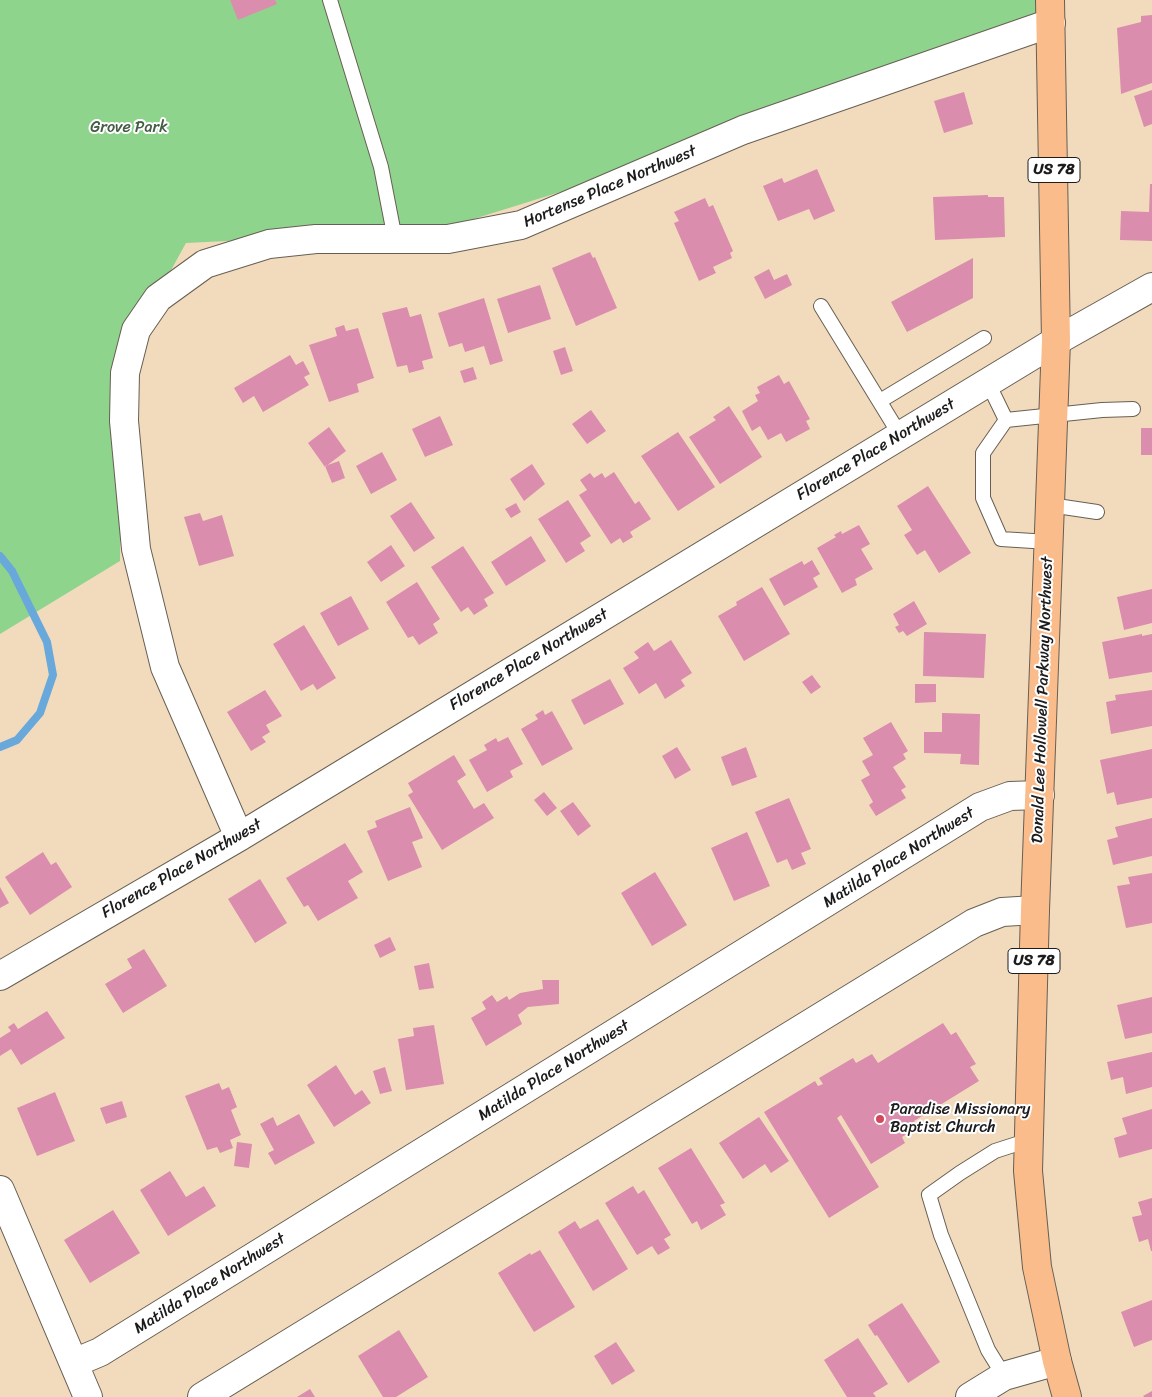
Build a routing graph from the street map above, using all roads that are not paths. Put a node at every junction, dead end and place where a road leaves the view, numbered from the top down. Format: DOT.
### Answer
graph roads {
  1 [pos="330,0"];
  2 [pos="1051,12"];
  3 [pos="395,239"];
  4 [pos="1152,286"];
  5 [pos="821,306"];
  6 [pos="984,338"];
  7 [pos="1056,341"];
  8 [pos="988,383"];
  9 [pos="880,401"];
  10 [pos="1133,409"];
  11 [pos="1054,415"];
  12 [pos="1006,420"];
  13 [pos="900,435"];
  14 [pos="1050,504"];
  15 [pos="1097,512"];
  16 [pos="1049,542"];
  17 [pos="1040,795"];
  18 [pos="239,837"];
  19 [pos="1035,910"];
  20 [pos="0,976"];
  21 [pos="1029,1140"];
  22 [pos="0,1190"];
  23 [pos="1057,1361"];
  24 [pos="74,1363"];
  25 [pos="1004,1376"];
  26 [pos="88,1397"];
  27 [pos="202,1397"];
  28 [pos="970,1397"];
  29 [pos="1068,1397"];
  1 -- 3 [label="lane"];
  2 -- 3 [label="street, Hortense Place Northwest"];
  2 -- 7 [label="main road, Donald Lee Hollowell Parkway Northwest / US 78"];
  3 -- 18 [label="street, Hortense Place Northwest"];
  4 -- 7 [label="street, Florence Place Northwest"];
  5 -- 9 [label="lane"];
  6 -- 9 [label="lane"];
  7 -- 8 [label="street, Florence Place Northwest"];
  7 -- 11 [label="main road, Donald Lee Hollowell Parkway Northwest / US 78"];
  8 -- 12 [label="lane"];
  8 -- 13 [label="street, Florence Place Northwest"];
  9 -- 13 [label="lane"];
  10 -- 11 [label="lane"];
  11 -- 12 [label="lane"];
  11 -- 14 [label="main road, Donald Lee Hollowell Parkway Northwest / US 78"];
  12 -- 16 [label="lane"];
  13 -- 18 [label="street, Florence Place Northwest"];
  14 -- 15 [label="lane"];
  14 -- 16 [label="main road, Donald Lee Hollowell Parkway Northwest / US 78"];
  16 -- 17 [label="main road, Donald Lee Hollowell Parkway Northwest / US 78"];
  17 -- 19 [label="main road, Donald Lee Hollowell Parkway Northwest / US 78"];
  17 -- 24 [label="street, Matilda Place Northwest"];
  18 -- 20 [label="street, Florence Place Northwest"];
  19 -- 21 [label="main road, Donald Lee Hollowell Parkway Northwest / US 78"];
  19 -- 27 [label="street"];
  21 -- 23 [label="main road, Donald Lee Hollowell Parkway Northwest / US 78"];
  21 -- 25 [label="lane"];
  22 -- 24 [label="street"];
  23 -- 25 [label="street"];
  23 -- 29 [label="main road, Donald Lee Hollowell Parkway Northwest / US 78"];
  24 -- 26 [label="street"];
  25 -- 28 [label="street"];
}
